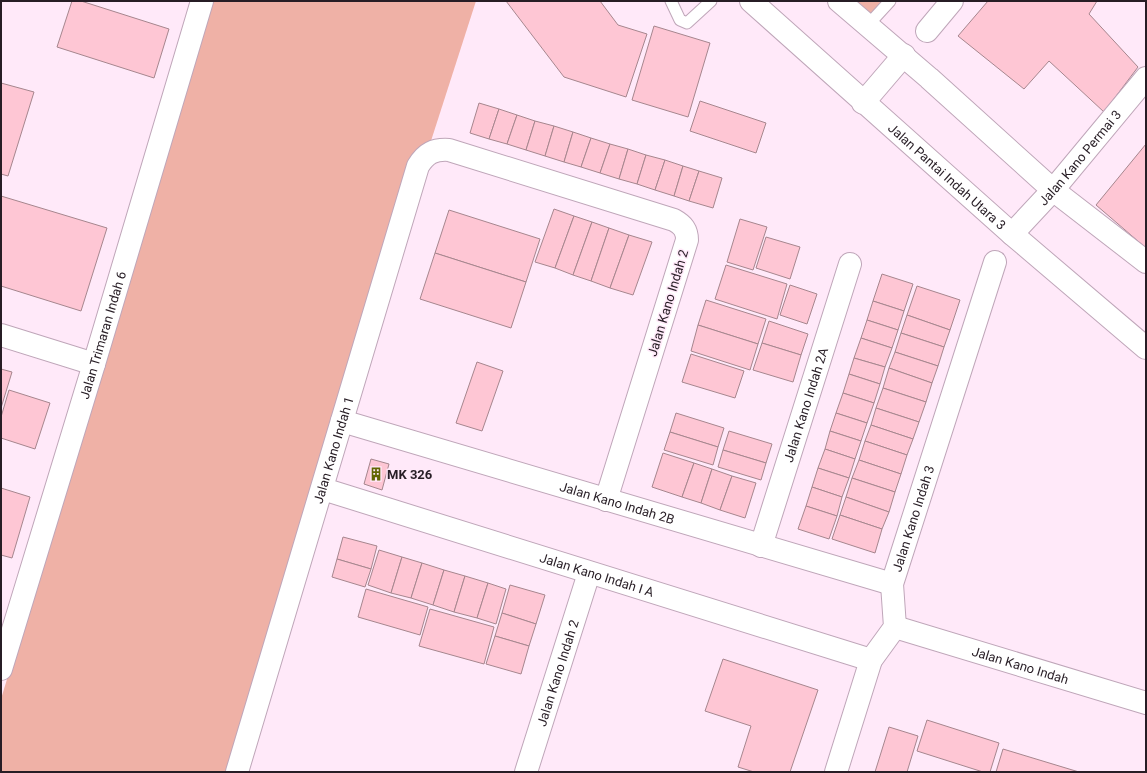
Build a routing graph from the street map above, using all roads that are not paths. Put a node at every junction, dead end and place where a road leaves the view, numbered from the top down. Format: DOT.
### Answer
graph roads {
  1 [pos="202,1"];
  2 [pos="671,1"];
  3 [pos="711,1"];
  4 [pos="751,1"];
  5 [pos="839,1"];
  6 [pos="890,1"];
  7 [pos="952,1"];
  8 [pos="868,25"];
  9 [pos="927,31"];
  10 [pos="904,55"];
  11 [pos="1146,78"];
  12 [pos="863,103"];
  13 [pos="450,150"];
  14 [pos="1053,190"];
  15 [pos="1012,234"];
  16 [pos="995,262"];
  17 [pos="1146,262"];
  18 [pos="850,264"];
  19 [pos="1,335"];
  20 [pos="1146,348"];
  21 [pos="94,364"];
  22 [pos="342,421"];
  23 [pos="323,489"];
  24 [pos="606,500"];
  25 [pos="761,546"];
  26 [pos="589,573"];
  27 [pos="892,584"];
  28 [pos="895,627"];
  29 [pos="871,660"];
  30 [pos="1,668"];
  31 [pos="1146,703"];
  32 [pos="237,772"];
  33 [pos="526,772"];
  34 [pos="836,772"];
  1 -- 21 [label="street, Jalan Trimaran Indah 6"];
  2 -- 3 [label="lane"];
  4 -- 12 [label="street, Jalan Pantai Indah Utara 3"];
  5 -- 8 [label="street"];
  6 -- 8 [label="lane"];
  7 -- 9 [label="street"];
  8 -- 10 [label="street"];
  10 -- 12 [label="street"];
  10 -- 14 [label="street"];
  11 -- 14 [label="street, Jalan Kano Permai 3"];
  12 -- 15 [label="street, Jalan Pantai Indah Utara 3"];
  13 -- 22 [label="street, Jalan Kano Indah 1"];
  13 -- 24 [label="street, Jalan Kano Indah 2"];
  14 -- 15 [label="street, Jalan Kano Permai 3"];
  14 -- 17 [label="street"];
  15 -- 20 [label="street, Jalan Pantai Indah Utara 3"];
  16 -- 27 [label="street, Jalan Kano Indah 3"];
  18 -- 25 [label="street, Jalan Kano Indah 2A"];
  19 -- 21 [label="street"];
  21 -- 30 [label="street, Jalan Trimaran Indah 6"];
  22 -- 23 [label="street, Jalan Kano Indah 1"];
  22 -- 24 [label="street, Jalan Kano Indah 2B"];
  23 -- 26 [label="street, Jalan Kano Indah I A"];
  23 -- 32 [label="street, Jalan Kano Indah 1"];
  24 -- 25 [label="street, Jalan Kano Indah 2B"];
  25 -- 27 [label="street, Jalan Kano Indah 2B"];
  26 -- 29 [label="street, Jalan Kano Indah I A"];
  26 -- 33 [label="street, Jalan Kano Indah 2"];
  27 -- 28 [label="street, Jalan Kano Indah 3"];
  28 -- 29 [label="street"];
  28 -- 31 [label="street, Jalan Kano Indah"];
  29 -- 34 [label="street"];
}
